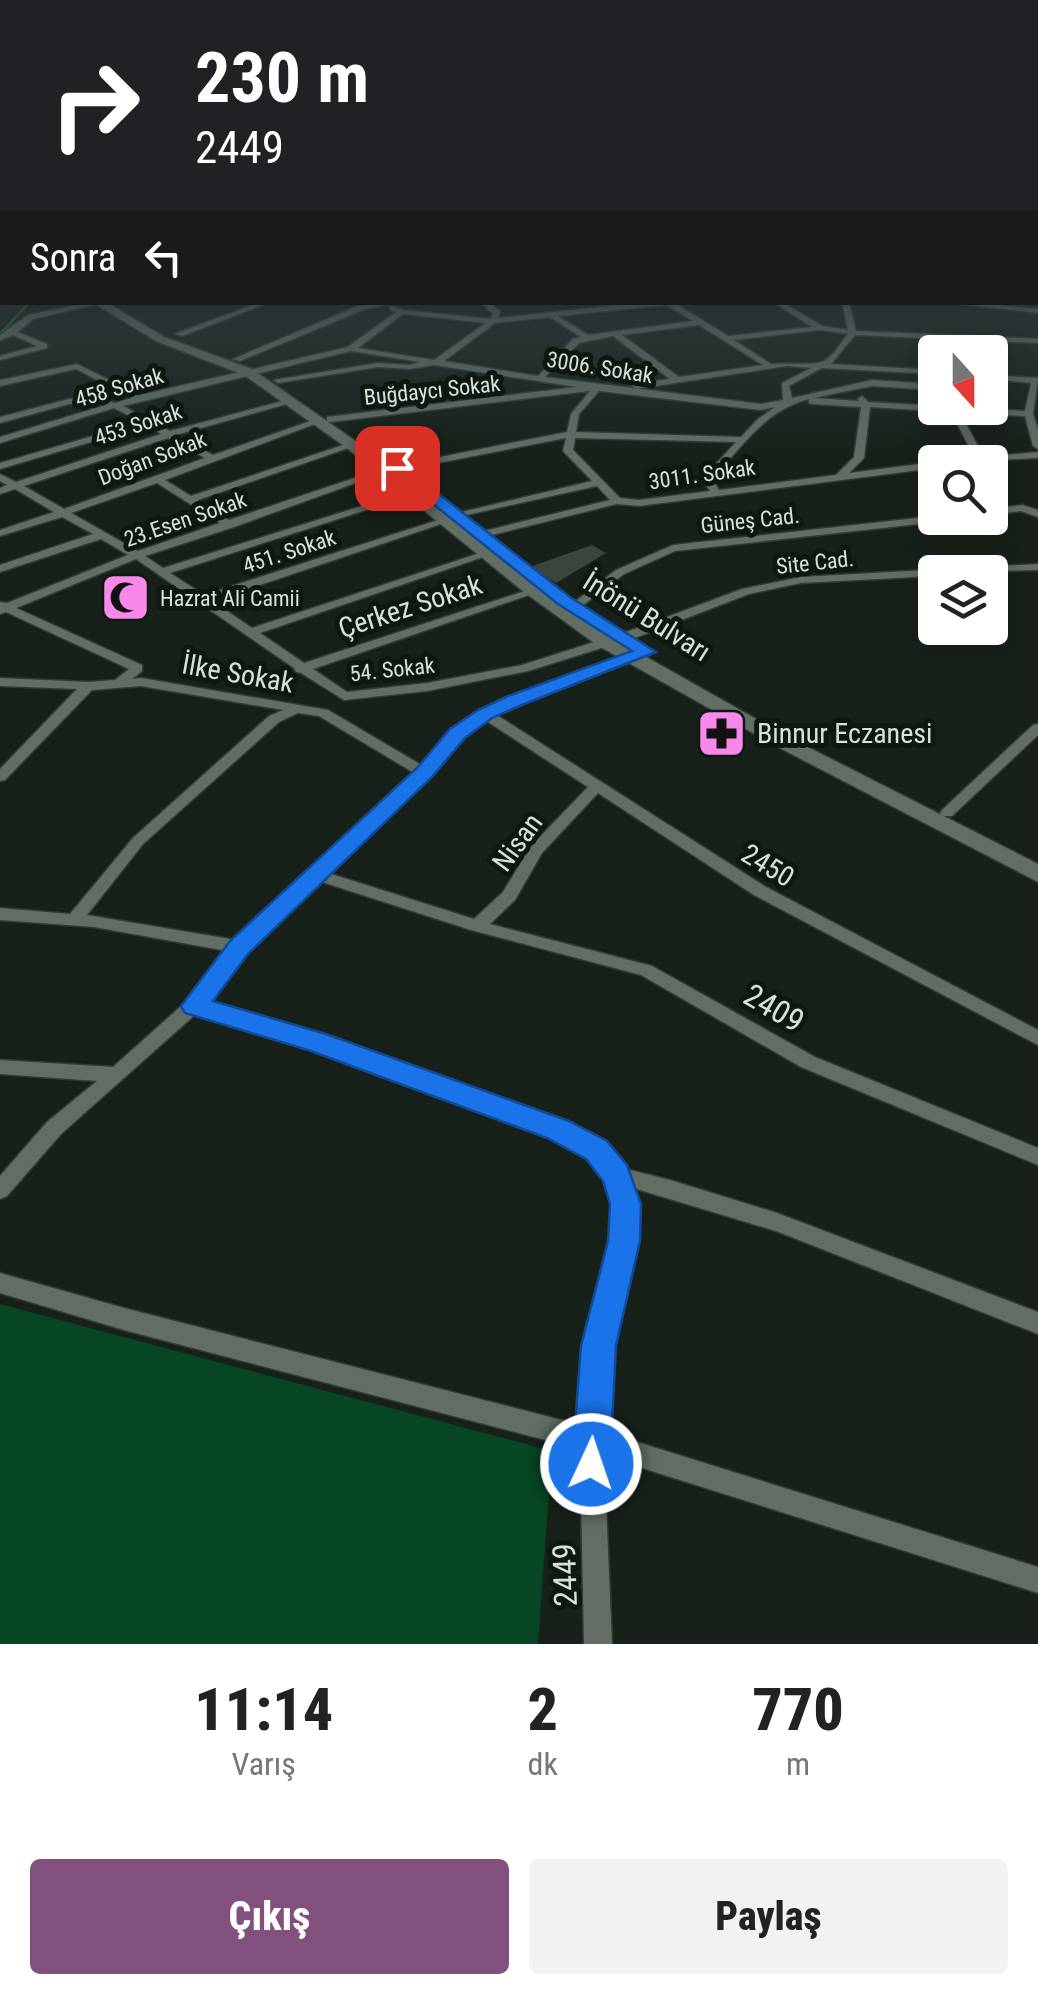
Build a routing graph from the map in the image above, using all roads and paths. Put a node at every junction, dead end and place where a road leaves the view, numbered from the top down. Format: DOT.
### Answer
graph roads {
  1 [pos="88,305"];
  2 [pos="102,305"];
  3 [pos="117,305"];
  4 [pos="259,305"];
  5 [pos="374,305"];
  6 [pos="387,305"];
  7 [pos="487,305"];
  8 [pos="650,305"];
  9 [pos="671,305"];
  10 [pos="781,305"];
  11 [pos="846,305"];
  12 [pos="954,305"];
  13 [pos="996,305"];
  14 [pos="1038,311"];
  15 [pos="401,312"];
  16 [pos="553,316"];
  17 [pos="494,320"];
  18 [pos="699,322"];
  19 [pos="820,328"];
  20 [pos="15,333"];
  21 [pos="614,333"];
  22 [pos="853,333"];
  23 [pos="172,335"];
  24 [pos="918,335"];
  25 [pos="946,335"];
  26 [pos="587,337"];
  27 [pos="0,338"];
  28 [pos="726,339"];
  29 [pos="1008,339"];
  30 [pos="1038,341"];
  31 [pos="351,349"];
  32 [pos="0,358"];
  33 [pos="237,358"];
  34 [pos="439,361"];
  35 [pos="768,365"];
  36 [pos="816,366"];
  37 [pos="868,367"];
  38 [pos="918,371"];
  39 [pos="262,374"];
  40 [pos="542,376"];
  41 [pos="1008,378"];
  42 [pos="676,379"];
  43 [pos="1037,380"];
  44 [pos="0,383"];
  45 [pos="918,385"];
  46 [pos="597,388"];
  47 [pos="853,388"];
  48 [pos="617,389"];
  49 [pos="140,398"];
  50 [pos="788,401"];
  51 [pos="290,402"];
  52 [pos="866,405"];
  53 [pos="113,406"];
  54 [pos="0,409"];
  55 [pos="918,409"];
  56 [pos="1008,413"];
  57 [pos="1029,414"];
  58 [pos="22,416"];
  59 [pos="0,420"];
  60 [pos="324,420"];
  61 [pos="146,422"];
  62 [pos="166,434"];
  63 [pos="568,435"];
  64 [pos="0,440"];
  65 [pos="746,440"];
  66 [pos="352,445"];
  67 [pos="1038,446"];
  68 [pos="1038,455"];
  69 [pos="210,456"];
  70 [pos="1008,458"];
  71 [pos="0,466"];
  72 [pos="918,467"];
  73 [pos="391,470"];
  74 [pos="840,475"];
  75 [pos="0,477"];
  76 [pos="156,478"];
  77 [pos="596,484"];
  78 [pos="16,486"];
  79 [pos="0,490"];
  80 [pos="714,491"];
  81 [pos="412,494"];
  82 [pos="189,500"];
  83 [pos="617,501"];
  84 [pos="1008,510"];
  85 [pos="64,514"];
  86 [pos="1038,514"];
  87 [pos="451,518"];
  88 [pos="918,521"];
  89 [pos="230,525"];
  90 [pos="0,534"];
  91 [pos="102,535"];
  92 [pos="480,535"];
  93 [pos="487,554"];
  94 [pos="1038,554"];
  95 [pos="137,555"];
  96 [pos="1033,568"];
  97 [pos="0,569"];
  98 [pos="161,572"];
  99 [pos="535,592"];
  100 [pos="202,600"];
  101 [pos="2,607"];
  102 [pos="574,607"];
  103 [pos="249,633"];
  104 [pos="627,647"];
  105 [pos="300,669"];
  106 [pos="0,682"];
  107 [pos="119,684"];
  108 [pos="88,686"];
  109 [pos="344,696"];
  110 [pos="298,708"];
  111 [pos="323,713"];
  112 [pos="485,714"];
  113 [pos="1038,728"];
  114 [pos="425,772"];
  115 [pos="0,777"];
  116 [pos="596,787"];
  117 [pos="946,813"];
  118 [pos="1038,857"];
  119 [pos="317,874"];
  120 [pos="1038,874"];
  121 [pos="0,914"];
  122 [pos="74,920"];
  123 [pos="476,926"];
  124 [pos="239,947"];
  125 [pos="194,1006"];
  126 [pos="1038,1038"];
  127 [pos="0,1067"];
  128 [pos="117,1075"];
  129 [pos="1038,1157"];
  130 [pos="616,1175"];
  131 [pos="0,1190"];
  132 [pos="0,1283"];
  133 [pos="1038,1323"];
  134 [pos="592,1440"];
  135 [pos="1038,1580"];
  136 [pos="598,1644"];
  1 -- 20 [label="street"];
  2 -- 23 [label="main road"];
  3 -- 23 [label="main road"];
  4 -- 23 [label="street"];
  5 -- 33 [label="street"];
  6 -- 15 [label="street"];
  7 -- 17 [label="street"];
  8 -- 16 [label="street"];
  9 -- 18 [label="street"];
  10 -- 19 [label="street"];
  11 -- 22 [label="street"];
  12 -- 25 [label="street"];
  13 -- 14 [label="street"];
  15 -- 17 [label="street"];
  15 -- 31 [label="street"];
  16 -- 17 [label="street"];
  16 -- 26 [label="street"];
  17 -- 34 [label="street"];
  18 -- 21 [label="street"];
  18 -- 28 [label="street"];
  19 -- 22 [label="street"];
  19 -- 28 [label="street"];
  20 -- 27 [label="street"];
  20 -- 32 [label="street"];
  21 -- 26 [label="street"];
  21 -- 42 [label="street"];
  22 -- 24 [label="street"];
  22 -- 36 [label="street"];
  23 -- 33 [label="main road"];
  23 -- 39 [label="main road"];
  26 -- 40 [label="street"];
  28 -- 35 [label="street"];
  29 -- 30 [label="street"];
  31 -- 34 [label="street, 3006. Sokak"];
  31 -- 39 [label="street, 3006. Sokak"];
  33 -- 39 [label="main road"];
  34 -- 39 [label="street"];
  34 -- 40 [label="street, 3006. Sokak"];
  35 -- 36 [label="street"];
  35 -- 42 [label="street"];
  36 -- 37 [label="street"];
  36 -- 50 [label="street"];
  37 -- 38 [label="street"];
  37 -- 47 [label="street"];
  39 -- 49 [label="street, 458 Sokak"];
  39 -- 51 [label="main road"];
  39 -- 60 [label="main road, İnönü Bulvarı"];
  40 -- 46 [label="street, 3006. Sokak"];
  41 -- 43 [label="street"];
  42 -- 48 [label="street"];
  43 -- 57 [label="street"];
  44 -- 49 [label="street"];
  45 -- 47 [label="street, 3006. Sokak"];
  46 -- 48 [label="street, 3006. Sokak"];
  46 -- 60 [label="street, Buğdaycı Sokak"];
  46 -- 63 [label="street"];
  47 -- 50 [label="street, 3006. Sokak"];
  47 -- 52 [label="street"];
  48 -- 50 [label="street, 3006. Sokak"];
  49 -- 53 [label="street, 458 Sokak"];
  50 -- 52 [label="street"];
  50 -- 65 [label="street"];
  51 -- 60 [label="main road"];
  51 -- 62 [label="street, 453 Sokak"];
  52 -- 55 [label="street"];
  52 -- 74 [label="street"];
  53 -- 58 [label="street"];
  53 -- 61 [label="street"];
  53 -- 64 [label="street, 458 Sokak"];
  54 -- 58 [label="street"];
  56 -- 57 [label="street"];
  57 -- 67 [label="street"];
  58 -- 59 [label="street"];
  60 -- 66 [label="main road"];
  60 -- 69 [label="street, Doğan Sokak"];
  60 -- 73 [label="main road, İnönü Bulvarı"];
  61 -- 62 [label="street"];
  61 -- 71 [label="street"];
  62 -- 69 [label="street"];
  62 -- 78 [label="street, 453 Sokak"];
  63 -- 65 [label="street, 23.Esen Sokak"];
  63 -- 73 [label="street, 23.Esen Sokak"];
  63 -- 77 [label="street, 3011. Sokak"];
  65 -- 80 [label="street"];
  66 -- 73 [label="main road"];
  66 -- 82 [label="street"];
  68 -- 70 [label="street"];
  69 -- 76 [label="street, Doğan Sokak"];
  72 -- 74 [label="street, 3011. Sokak"];
  73 -- 81 [label="main road"];
  73 -- 87 [label="main road, İnönü Bulvarı"];
  73 -- 89 [label="street, 23.Esen Sokak"];
  74 -- 80 [label="street, 3011. Sokak"];
  75 -- 78 [label="street, 54. Sokak"];
  76 -- 82 [label="street"];
  76 -- 85 [label="street, Doğan Sokak"];
  77 -- 83 [label="street, 3011. Sokak"];
  77 -- 87 [label="street, 451. Sokak"];
  78 -- 79 [label="street, 453 Sokak"];
  78 -- 85 [label="street, 54. Sokak"];
  80 -- 83 [label="street, 3011. Sokak"];
  81 -- 87 [label="main road"];
  81 -- 98 [label="street"];
  82 -- 89 [label="street"];
  83 -- 92 [label="street"];
  84 -- 86 [label="street"];
  85 -- 90 [label="street, Doğan Sokak"];
  85 -- 91 [label="street, 54. Sokak"];
  87 -- 92 [label="main road, İnönü Bulvarı"];
  87 -- 93 [label="main road"];
  87 -- 100 [label="street, 451. Sokak"];
  88 -- 102 [label="street, Güneş Cad."];
  89 -- 95 [label="street, 23.Esen Sokak"];
  91 -- 95 [label="street, 54. Sokak"];
  91 -- 97 [label="street"];
  92 -- 102 [label="main road, İnönü Bulvarı"];
  93 -- 99 [label="main road"];
  93 -- 103 [label="street"];
  94 -- 96 [label="street"];
  95 -- 98 [label="street, 54. Sokak"];
  95 -- 101 [label="street, 23.Esen Sokak"];
  96 -- 104 [label="street, Site Cad."];
  98 -- 100 [label="street, 54. Sokak"];
  99 -- 104 [label="main road"];
  99 -- 105 [label="street, Çerkez Sokak"];
  100 -- 103 [label="street, 54. Sokak"];
  101 -- 107 [label="street"];
  102 -- 104 [label="main road, İnönü Bulvarı"];
  103 -- 105 [label="street, 54. Sokak"];
  104 -- 109 [label="street, 54. Sokak"];
  104 -- 112 [label="street"];
  104 -- 117 [label="main road, İnönü Bulvarı"];
  104 -- 120 [label="main road, İnönü Bulvarı"];
  105 -- 109 [label="street, 54. Sokak"];
  106 -- 108 [label="street, İlke Sokak"];
  107 -- 108 [label="street, İlke Sokak"];
  107 -- 110 [label="street, İlke Sokak"];
  108 -- 115 [label="street"];
  109 -- 111 [label="street"];
  110 -- 111 [label="street, İlke Sokak"];
  110 -- 122 [label="street"];
  111 -- 114 [label="street, İlke Sokak"];
  112 -- 114 [label="street"];
  112 -- 116 [label="street, 2450"];
  113 -- 117 [label="street"];
  114 -- 119 [label="street"];
  116 -- 123 [label="street, Nisan"];
  116 -- 126 [label="street, 2450"];
  117 -- 118 [label="main road, İnönü Bulvarı"];
  119 -- 123 [label="street, 2409"];
  119 -- 124 [label="street"];
  121 -- 122 [label="street"];
  122 -- 124 [label="street"];
  123 -- 129 [label="street, 2409"];
  124 -- 125 [label="street"];
  125 -- 128 [label="street"];
  125 -- 130 [label="street"];
  127 -- 128 [label="street"];
  128 -- 131 [label="street"];
  130 -- 133 [label="street"];
  130 -- 134 [label="street, 2449"];
  132 -- 134 [label="street"];
  134 -- 135 [label="street"];
  134 -- 136 [label="street, 2449"];
}
